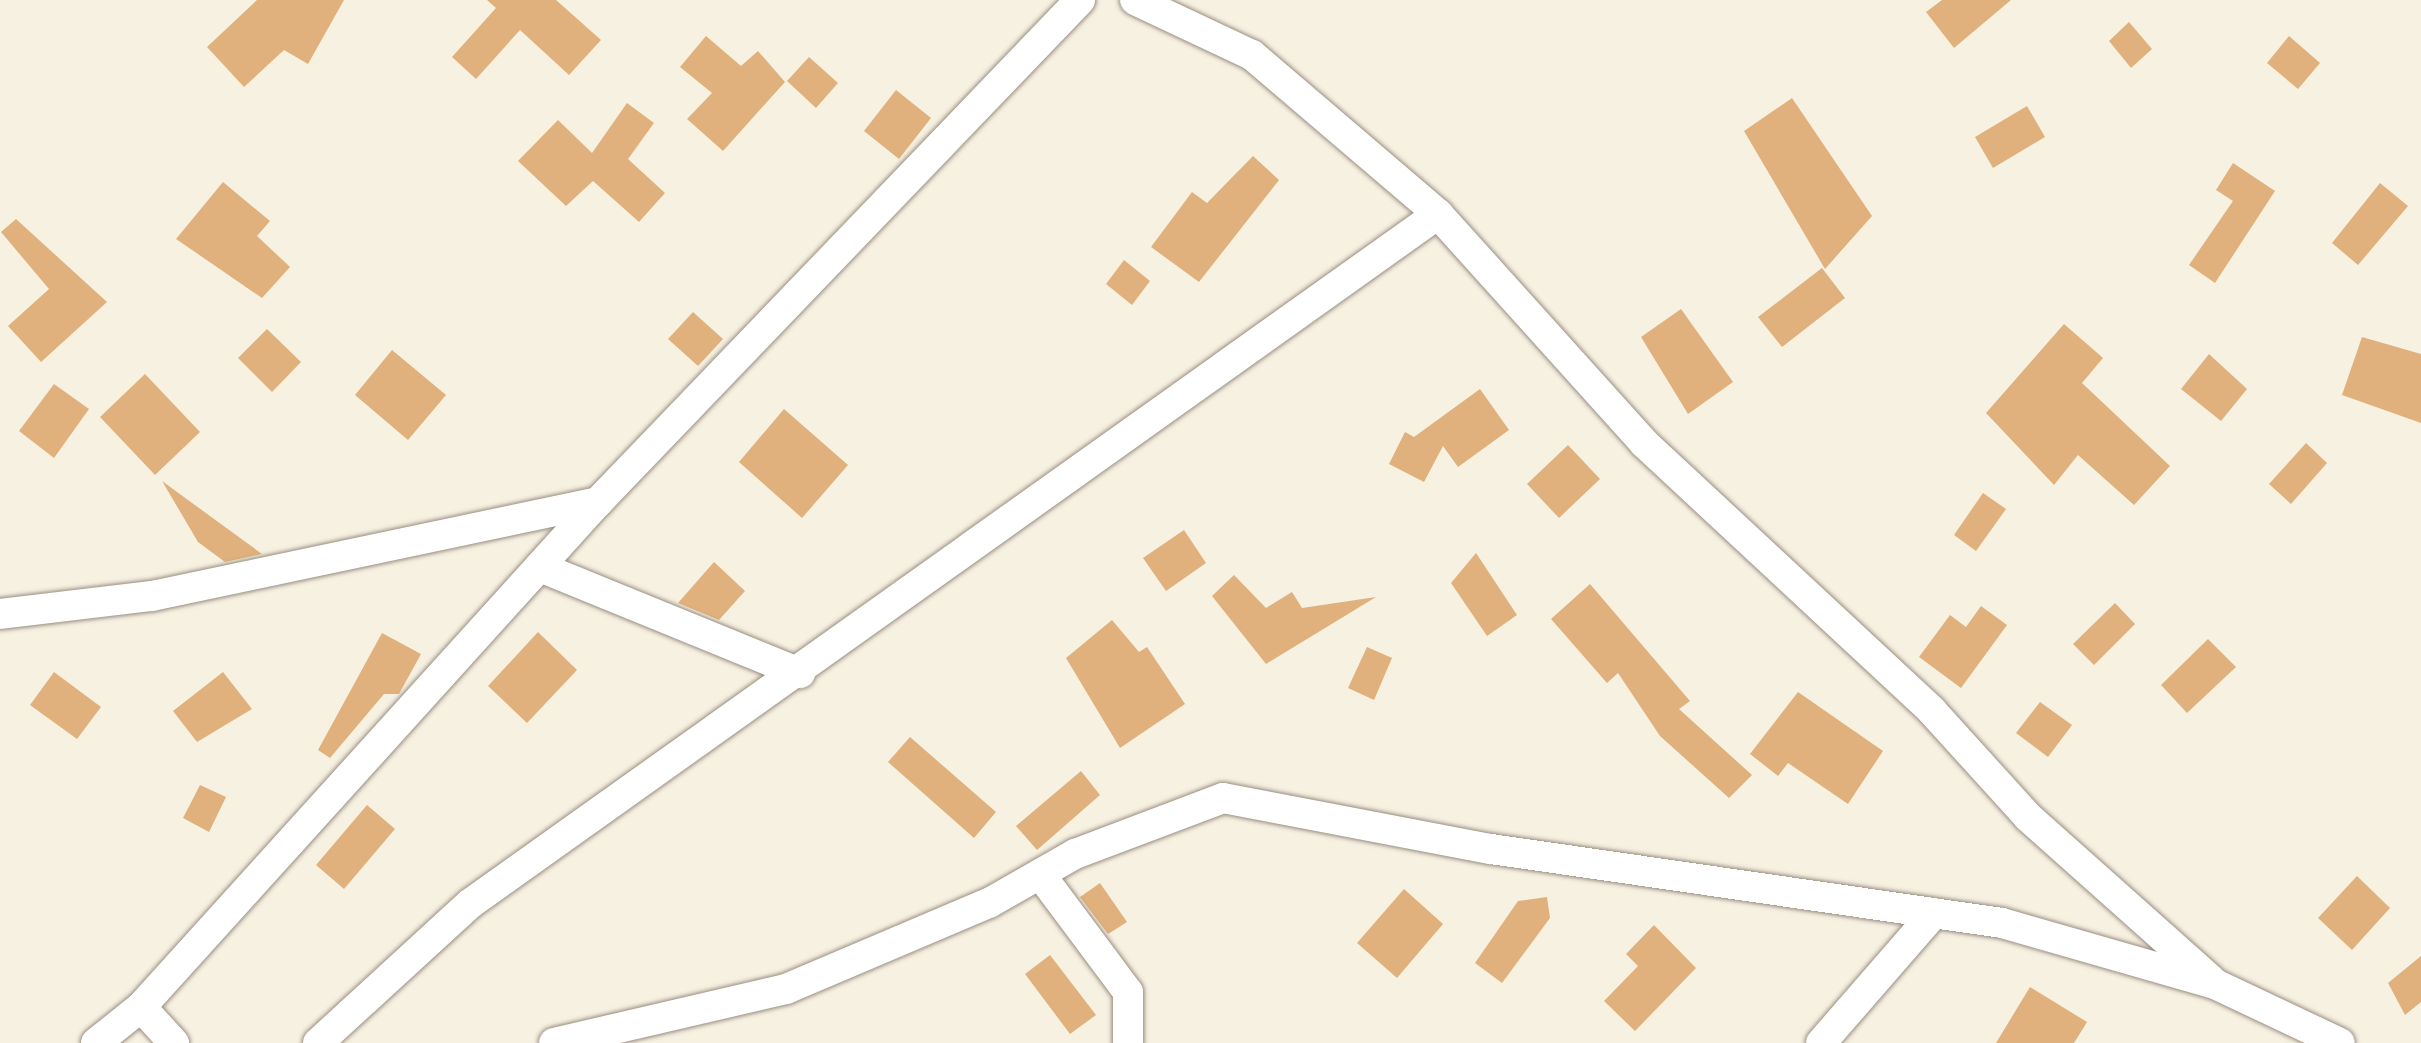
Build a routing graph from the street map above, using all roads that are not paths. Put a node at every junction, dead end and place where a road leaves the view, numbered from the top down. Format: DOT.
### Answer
graph roads {
  1 [pos="1080,0"];
  2 [pos="1135,0"];
  3 [pos="1438,214"];
  4 [pos="598,502"];
  5 [pos="540,567"];
  6 [pos="0,614"];
  7 [pos="800,673"];
  8 [pos="1040,874"];
  9 [pos="1934,913"];
  10 [pos="2215,984"];
  11 [pos="141,1007"];
  12 [pos="96,1043"];
  13 [pos="174,1043"];
  14 [pos="318,1043"];
  15 [pos="554,1043"];
  16 [pos="1128,1043"];
  17 [pos="1821,1043"];
  18 [pos="2340,1043"];
  1 -- 4 [label="street"];
  2 -- 3 [label="street"];
  3 -- 7 [label="street"];
  3 -- 10 [label="street"];
  4 -- 5 [label="street"];
  4 -- 6 [label="street"];
  5 -- 7 [label="street"];
  5 -- 11 [label="street"];
  7 -- 14 [label="street"];
  8 -- 9 [label="street"];
  8 -- 15 [label="street"];
  8 -- 16 [label="street"];
  9 -- 10 [label="street"];
  9 -- 17 [label="street"];
  10 -- 18 [label="street"];
  11 -- 12 [label="street"];
  11 -- 13 [label="street"];
}
